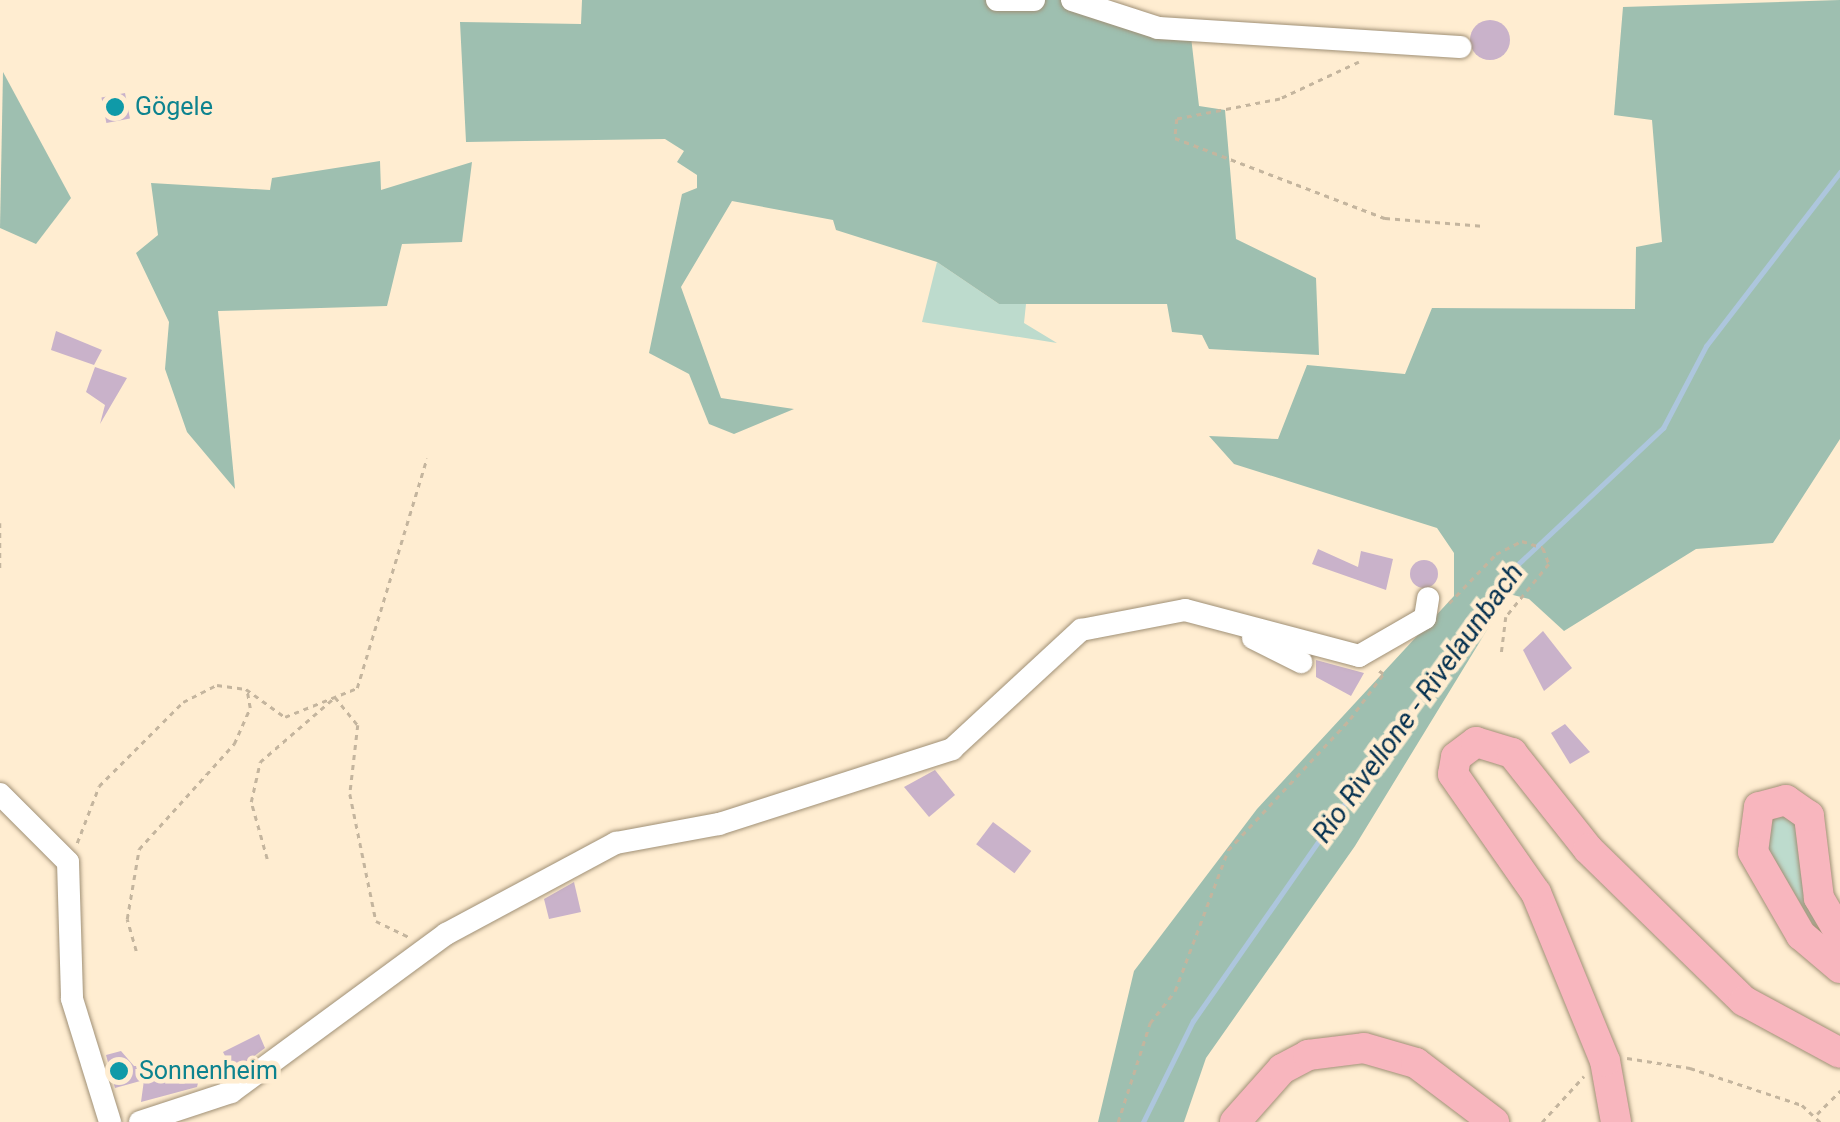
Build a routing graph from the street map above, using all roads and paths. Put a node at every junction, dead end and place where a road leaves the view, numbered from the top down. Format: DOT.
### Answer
graph roads {
  1 [pos="997,0"];
  2 [pos="1034,0"];
  3 [pos="1072,0"];
  4 [pos="1460,47"];
  5 [pos="1372,60"];
  6 [pos="1485,226"];
  7 [pos="427,458"];
  8 [pos="0,523"];
  9 [pos="0,569"];
  10 [pos="1426,608"];
  11 [pos="1185,610"];
  12 [pos="1501,655"];
  13 [pos="1360,656"];
  14 [pos="1302,662"];
  15 [pos="246,690"];
  16 [pos="335,697"];
  17 [pos="0,794"];
  18 [pos="267,859"];
  19 [pos="68,862"];
  20 [pos="1840,934"];
  21 [pos="434,943"];
  22 [pos="136,951"];
  23 [pos="1840,968"];
  24 [pos="1840,1053"];
  25 [pos="1605,1061"];
  26 [pos="1840,1091"];
  27 [pos="1816,1114"];
  28 [pos="110,1122"];
  29 [pos="140,1122"];
  30 [pos="1118,1122"];
  31 [pos="1235,1122"];
  32 [pos="1494,1122"];
  33 [pos="1542,1122"];
  34 [pos="1616,1122"];
  35 [pos="1820,1122"];
  1 -- 2 [label="street"];
  3 -- 4 [label="street"];
  5 -- 6 [label="path"];
  7 -- 16 [label="path"];
  8 -- 9 [label="path"];
  10 -- 12 [label="path"];
  10 -- 13 [label="street"];
  11 -- 13 [label="street"];
  11 -- 14 [label="street"];
  11 -- 21 [label="street"];
  13 -- 30 [label="path"];
  15 -- 16 [label="path"];
  15 -- 19 [label="path"];
  15 -- 22 [label="path"];
  16 -- 18 [label="path"];
  16 -- 21 [label="path"];
  17 -- 19 [label="street"];
  19 -- 28 [label="street"];
  20 -- 23 [label="main road"];
  21 -- 29 [label="street"];
  24 -- 25 [label="main road"];
  25 -- 27 [label="path"];
  25 -- 33 [label="path"];
  25 -- 34 [label="main road"];
  26 -- 27 [label="path"];
  27 -- 35 [label="path"];
  31 -- 32 [label="main road"];
}
